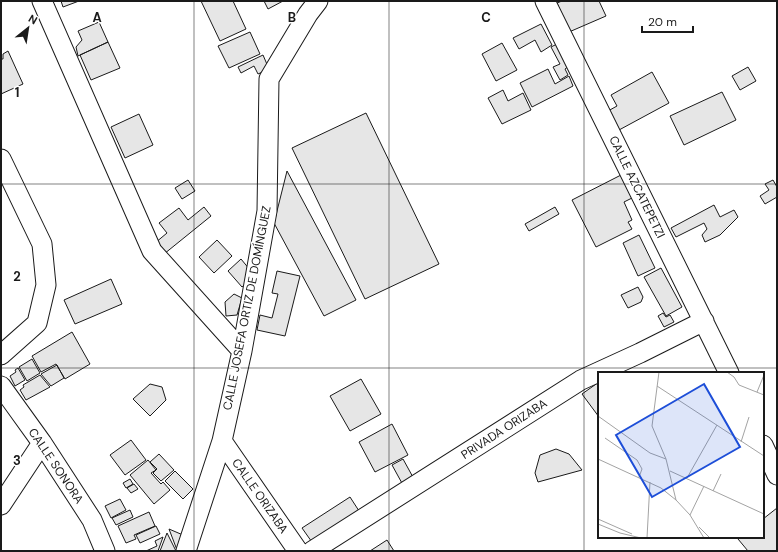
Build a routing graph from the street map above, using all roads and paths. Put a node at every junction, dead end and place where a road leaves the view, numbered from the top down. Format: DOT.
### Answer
graph roads {
  1 [pos="42,1"];
  2 [pos="318,1"];
  3 [pos="545,1"];
  4 [pos="1,159"];
  5 [pos="704,321"];
  6 [pos="242,351"];
  7 [pos="1,355"];
  8 [pos="598,372"];
  9 [pos="598,372"];
  10 [pos="729,372"];
  11 [pos="1,386"];
  12 [pos="222,441"];
  13 [pos="42,443"];
  14 [pos="764,447"];
  15 [pos="777,475"];
  16 [pos="1,505"];
  17 [pos="105,551"];
  18 [pos="186,551"];
  19 [pos="298,551"];
  20 [pos="312,551"];
  1 -- 6 [label="street"];
  2 -- 6 [label="street, CALLE JOSEFA ORTIZ DE DOMÍNGUEZ"];
  3 -- 5 [label="street, CALLE AZCATEPETZI"];
  4 -- 7 [label="street"];
  5 -- 9 [label="street, PRIVADA ORIZABA"];
  5 -- 10 [label="street, CALLE AZCATEPETZI"];
  6 -- 12 [label="street, CALLE JOSEFA ORTIZ DE DOMÍNGUEZ"];
  8 -- 20 [label="street, PRIVADA ORIZABA"];
  11 -- 13 [label="street, CALLE SONORA"];
  12 -- 18 [label="street, CALLE JOSEFA ORTIZ DE DOMÍNGUEZ"];
  12 -- 19 [label="street, CALLE ORIZABA"];
  13 -- 16 [label="street"];
  13 -- 17 [label="street, CALLE SONORA"];
  14 -- 15 [label="street"];
}
